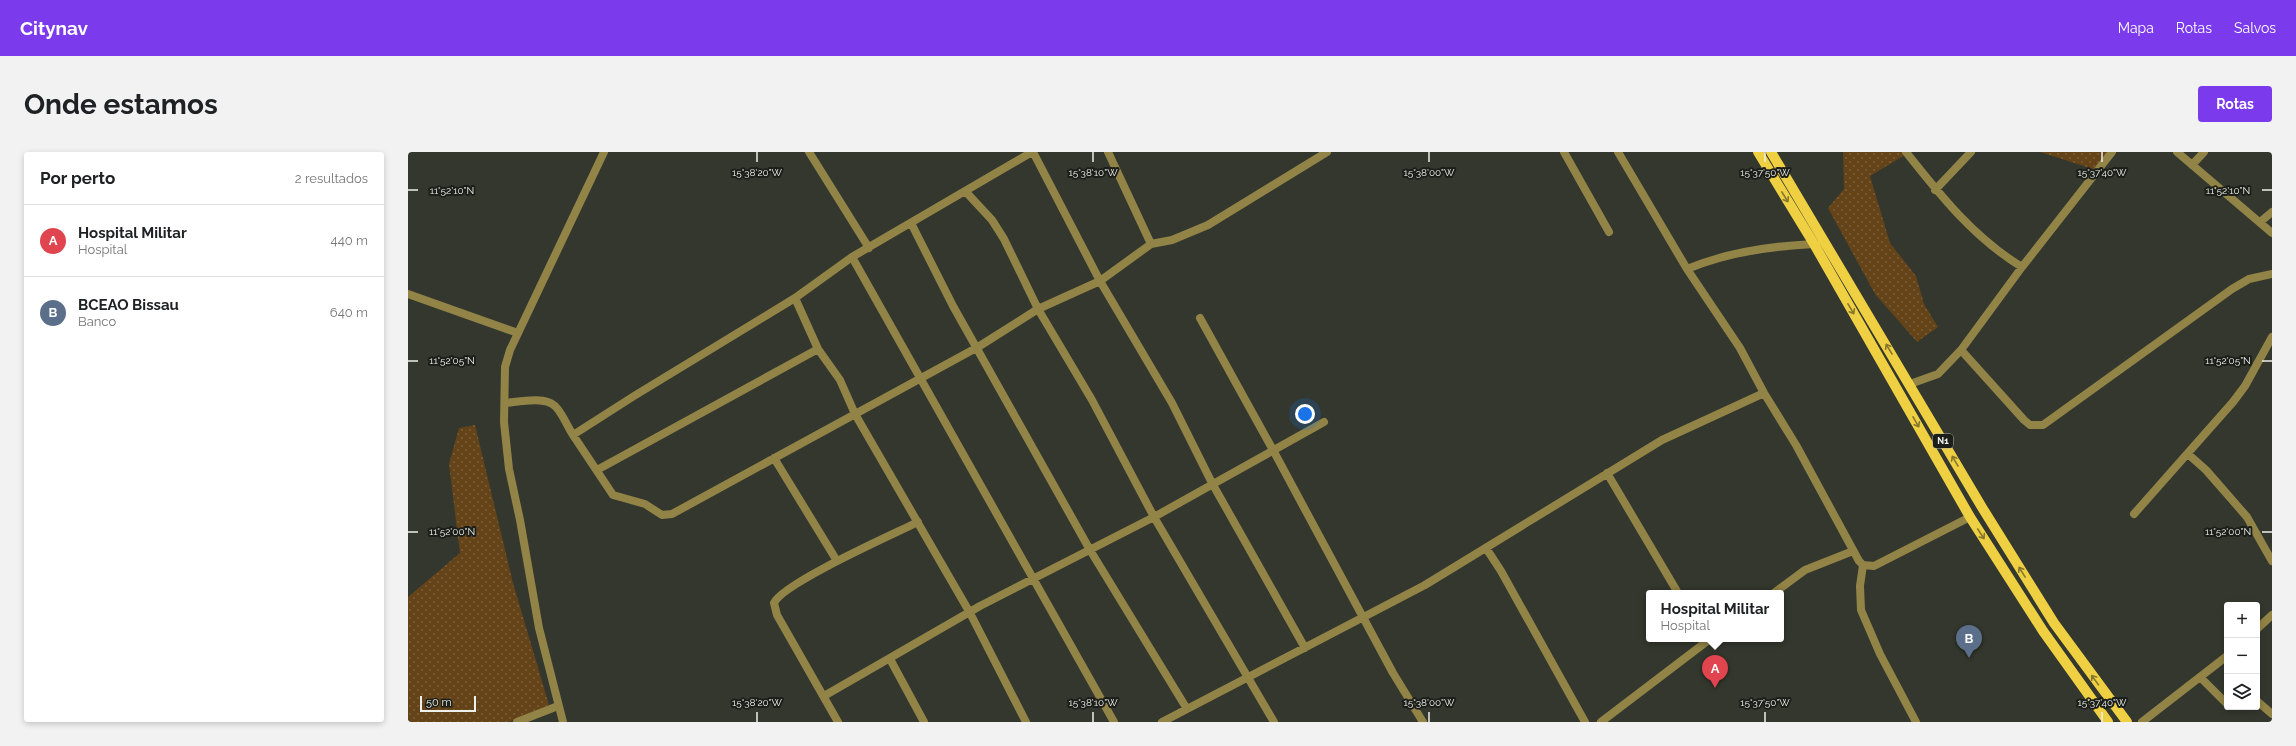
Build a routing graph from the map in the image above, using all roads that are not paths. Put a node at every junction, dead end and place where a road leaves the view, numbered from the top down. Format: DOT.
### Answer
graph roads {
  1 [pos="604,152"];
  2 [pos="809,152"];
  3 [pos="1032,152"];
  4 [pos="1108,152"];
  5 [pos="1327,152"];
  6 [pos="1564,152"];
  7 [pos="1618,152"];
  8 [pos="1758,152"];
  9 [pos="1771,152"];
  10 [pos="1906,152"];
  11 [pos="1971,152"];
  12 [pos="2112,152"];
  13 [pos="2177,152"];
  14 [pos="2204,152"];
  15 [pos="2192,165"];
  16 [pos="1935,190"];
  17 [pos="966,192"];
  18 [pos="2272,212"];
  19 [pos="2260,222"];
  20 [pos="912,223"];
  21 [pos="1609,232"];
  22 [pos="2272,233"];
  23 [pos="1151,244"];
  24 [pos="1814,244"];
  25 [pos="869,248"];
  26 [pos="852,257"];
  27 [pos="2022,267"];
  28 [pos="1687,269"];
  29 [pos="2272,274"];
  30 [pos="1100,281"];
  31 [pos="408,294"];
  32 [pos="795,298"];
  33 [pos="1038,309"];
  34 [pos="1200,318"];
  35 [pos="518,333"];
  36 [pos="2272,337"];
  37 [pos="978,347"];
  38 [pos="818,349"];
  39 [pos="1961,350"];
  40 [pos="920,379"];
  41 [pos="1910,384"];
  42 [pos="1764,393"];
  43 [pos="505,403"];
  44 [pos="855,414"];
  45 [pos="1324,422"];
  46 [pos="574,436"];
  47 [pos="1273,450"];
  48 [pos="2188,454"];
  49 [pos="774,458"];
  50 [pos="597,470"];
  51 [pos="1607,473"];
  52 [pos="1212,483"];
  53 [pos="2134,514"];
  54 [pos="1154,517"];
  55 [pos="1970,517"];
  56 [pos="918,522"];
  57 [pos="1486,548"];
  58 [pos="1090,550"];
  59 [pos="1853,551"];
  60 [pos="837,561"];
  61 [pos="2272,561"];
  62 [pos="1863,565"];
  63 [pos="1034,578"];
  64 [pos="1676,590"];
  65 [pos="1778,590"];
  66 [pos="970,613"];
  67 [pos="2272,615"];
  68 [pos="1363,617"];
  69 [pos="2260,626"];
  70 [pos="1701,642"];
  71 [pos="1305,648"];
  72 [pos="890,659"];
  73 [pos="2224,659"];
  74 [pos="2201,678"];
  75 [pos="1247,679"];
  76 [pos="824,696"];
  77 [pos="2224,701"];
  78 [pos="2260,704"];
  79 [pos="558,706"];
  80 [pos="1187,709"];
  81 [pos="2272,714"];
  82 [pos="517,722"];
  83 [pos="563,722"];
  84 [pos="838,722"];
  85 [pos="924,722"];
  86 [pos="1026,722"];
  87 [pos="1114,722"];
  88 [pos="1162,722"];
  89 [pos="1274,722"];
  90 [pos="1423,722"];
  91 [pos="1585,722"];
  92 [pos="1601,722"];
  93 [pos="1916,722"];
  94 [pos="2108,722"];
  95 [pos="2127,722"];
  96 [pos="2142,722"];
  1 -- 35 [label="street"];
  2 -- 25 [label="street"];
  3 -- 17 [label="street"];
  3 -- 30 [label="street"];
  4 -- 23 [label="street"];
  5 -- 23 [label="street"];
  6 -- 21 [label="street"];
  7 -- 28 [label="street"];
  8 -- 24 [label="main road, N1, one-way"];
  41 -- 9 [label="main road, N1, one-way"];
  10 -- 16 [label="street"];
  11 -- 16 [label="street"];
  12 -- 27 [label="street"];
  13 -- 15 [label="street"];
  14 -- 15 [label="street"];
  15 -- 19 [label="street"];
  16 -- 27 [label="street"];
  17 -- 20 [label="street"];
  17 -- 33 [label="street"];
  18 -- 19 [label="street"];
  19 -- 22 [label="street"];
  20 -- 25 [label="street"];
  20 -- 37 [label="street"];
  23 -- 30 [label="street"];
  24 -- 28 [label="street"];
  24 -- 55 [label="main road, N1, one-way"];
  25 -- 26 [label="street"];
  26 -- 32 [label="street"];
  26 -- 40 [label="street"];
  27 -- 39 [label="street"];
  28 -- 42 [label="street"];
  29 -- 39 [label="street"];
  30 -- 33 [label="street"];
  30 -- 52 [label="street"];
  31 -- 35 [label="street"];
  32 -- 38 [label="street"];
  32 -- 46 [label="street"];
  33 -- 37 [label="street"];
  33 -- 54 [label="street"];
  34 -- 47 [label="street"];
  35 -- 43 [label="street"];
  36 -- 48 [label="street"];
  37 -- 40 [label="street"];
  37 -- 58 [label="street"];
  38 -- 44 [label="street"];
  38 -- 50 [label="street"];
  39 -- 41 [label="street"];
  40 -- 44 [label="street"];
  40 -- 63 [label="street"];
  95 -- 41 [label="main road, N1, one-way"];
  42 -- 51 [label="street"];
  42 -- 59 [label="street"];
  43 -- 46 [label="street"];
  43 -- 79 [label="street"];
  44 -- 49 [label="street"];
  44 -- 56 [label="street"];
  45 -- 47 [label="street"];
  46 -- 50 [label="street"];
  47 -- 52 [label="street"];
  47 -- 68 [label="street"];
  48 -- 53 [label="street"];
  48 -- 61 [label="street"];
  49 -- 50 [label="street"];
  49 -- 60 [label="street"];
  51 -- 57 [label="street"];
  51 -- 64 [label="street"];
  52 -- 54 [label="street"];
  52 -- 71 [label="street"];
  54 -- 58 [label="street"];
  54 -- 75 [label="street"];
  55 -- 62 [label="street"];
  55 -- 94 [label="main road, N1, one-way"];
  56 -- 60 [label="street"];
  56 -- 66 [label="street"];
  57 -- 68 [label="street"];
  57 -- 91 [label="street"];
  58 -- 63 [label="street"];
  58 -- 80 [label="street"];
  59 -- 62 [label="street"];
  59 -- 65 [label="street"];
  60 -- 76 [label="street"];
  62 -- 93 [label="street"];
  63 -- 66 [label="street"];
  63 -- 87 [label="street"];
  66 -- 72 [label="street"];
  66 -- 86 [label="street"];
  67 -- 69 [label="street"];
  68 -- 71 [label="street"];
  68 -- 90 [label="street"];
  70 -- 92 [label="street"];
  71 -- 75 [label="street"];
  72 -- 76 [label="street"];
  72 -- 85 [label="street"];
  73 -- 74 [label="street"];
  74 -- 77 [label="street"];
  74 -- 96 [label="street"];
  75 -- 80 [label="street"];
  75 -- 89 [label="street"];
  76 -- 84 [label="street"];
  78 -- 81 [label="street"];
  79 -- 82 [label="street"];
  79 -- 83 [label="street"];
  80 -- 88 [label="street"];
}
